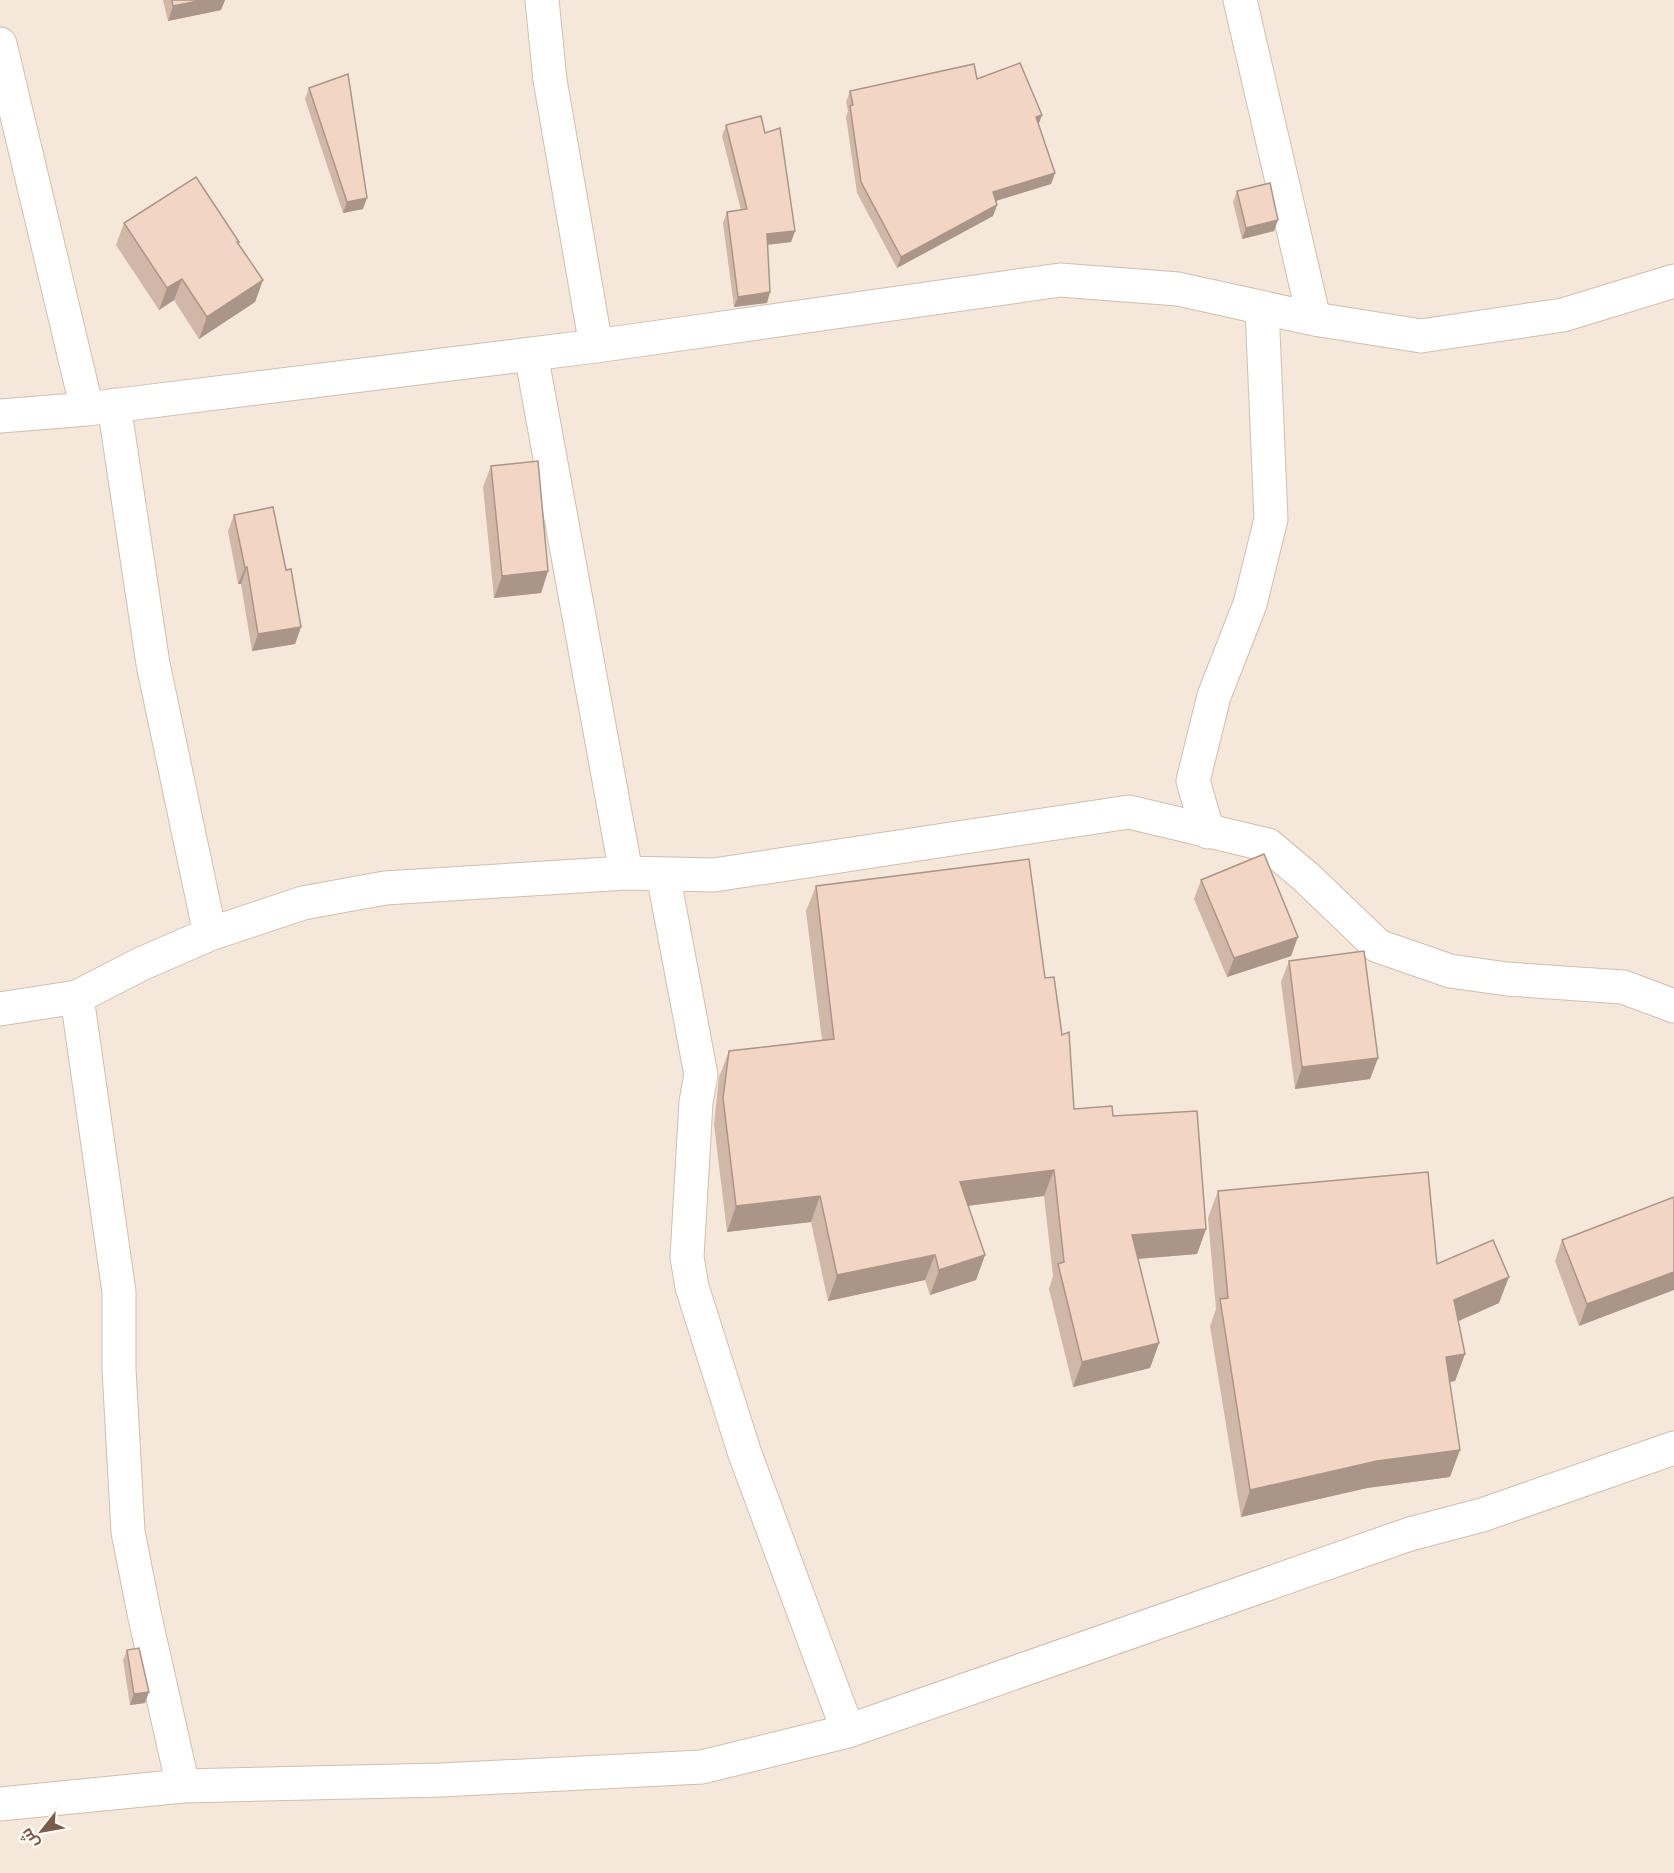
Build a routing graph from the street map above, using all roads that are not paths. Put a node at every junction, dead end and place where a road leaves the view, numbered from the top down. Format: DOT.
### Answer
graph roads {
  1 [pos="542,0"];
  2 [pos="1240,0"];
  3 [pos="0,44"];
  4 [pos="1674,281"];
  5 [pos="1262,308"];
  6 [pos="1314,319"];
  7 [pos="596,346"];
  8 [pos="531,354"];
  9 [pos="101,407"];
  10 [pos="0,416"];
  11 [pos="1208,832"];
  12 [pos="626,873"];
  13 [pos="663,874"];
  14 [pos="210,934"];
  15 [pos="77,997"];
  16 [pos="1674,1006"];
  17 [pos="0,1009"];
  18 [pos="1674,1448"];
  19 [pos="848,1731"];
  20 [pos="183,1786"];
  21 [pos="0,1804"];
  1 -- 7 [label="street"];
  2 -- 6 [label="street"];
  3 -- 9 [label="street"];
  4 -- 6 [label="street"];
  5 -- 6 [label="street"];
  5 -- 7 [label="street"];
  5 -- 11 [label="street"];
  7 -- 8 [label="street"];
  8 -- 9 [label="street"];
  8 -- 12 [label="street"];
  9 -- 10 [label="street"];
  9 -- 14 [label="street"];
  11 -- 13 [label="street"];
  11 -- 16 [label="street"];
  12 -- 13 [label="street"];
  12 -- 14 [label="street"];
  13 -- 19 [label="street"];
  14 -- 15 [label="street"];
  15 -- 17 [label="street"];
  15 -- 20 [label="street"];
  18 -- 19 [label="street"];
  19 -- 20 [label="street"];
  20 -- 21 [label="street"];
}
